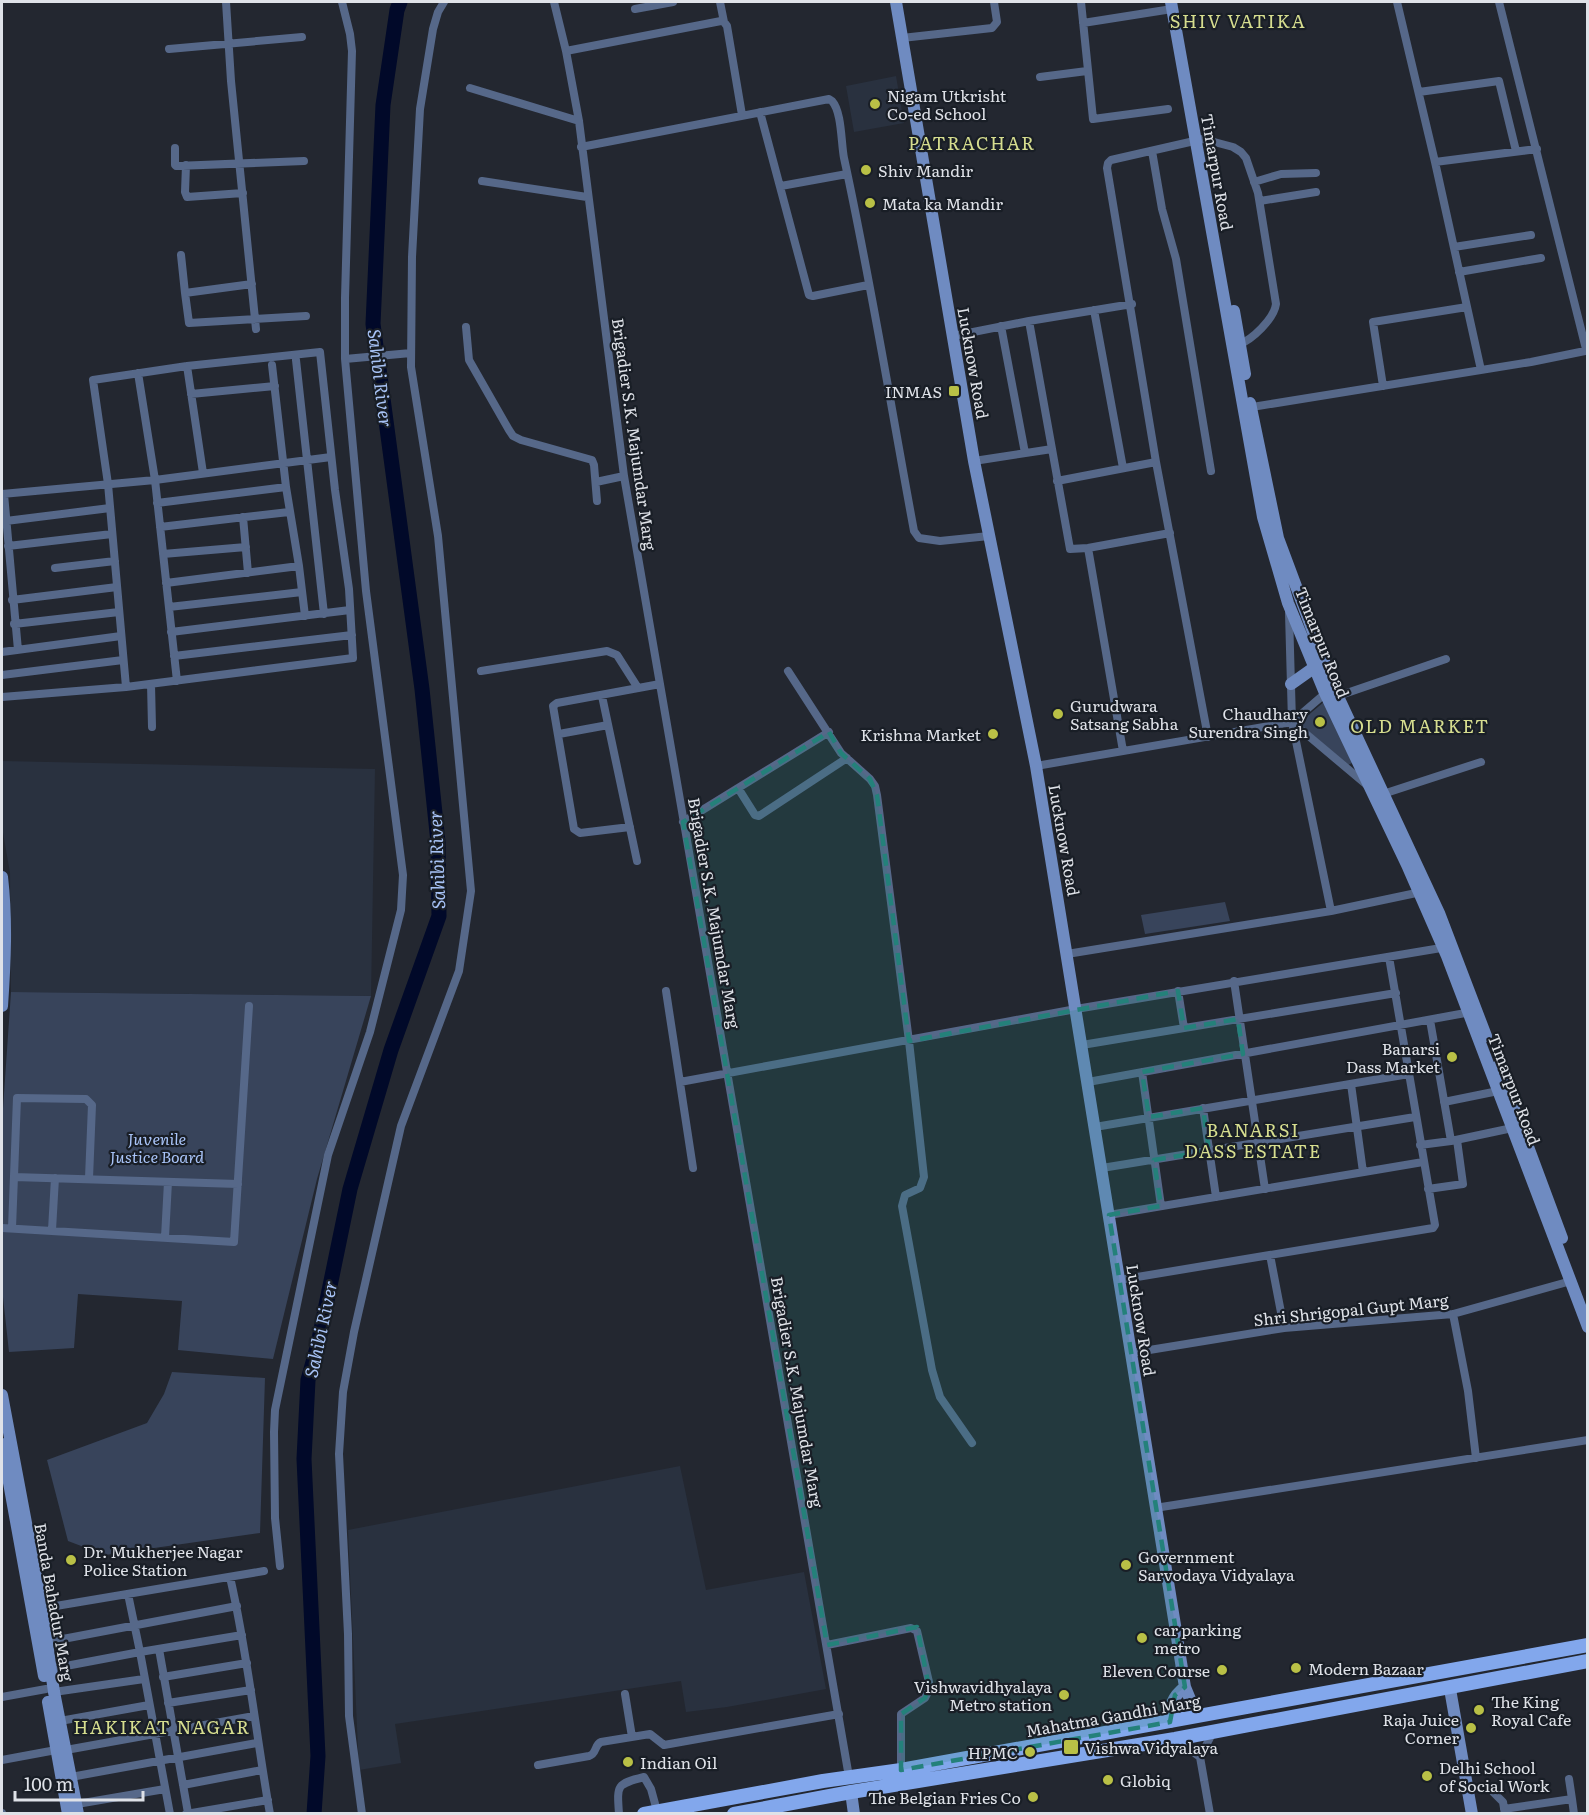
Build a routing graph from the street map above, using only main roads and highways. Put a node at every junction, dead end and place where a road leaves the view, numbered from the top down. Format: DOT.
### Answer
graph roads {
  1 [pos="1587,1645"];
  2 [pos="1587,1662"];
  3 [pos="1028,1747"];
  4 [pos="1031,1763"];
  5 [pos="650,1812"];
  6 [pos="734,1814"];
  1 -- 3 [label="main road, Mahatma Gandhi Marg"];
  2 -- 4 [label="main road, Mahatma Gandhi Marg"];
  3 -- 4 [label="main road"];
  3 -- 5 [label="main road, Mahatma Gandhi Marg"];
  4 -- 6 [label="main road, Mahatma Gandhi Marg"];
}
